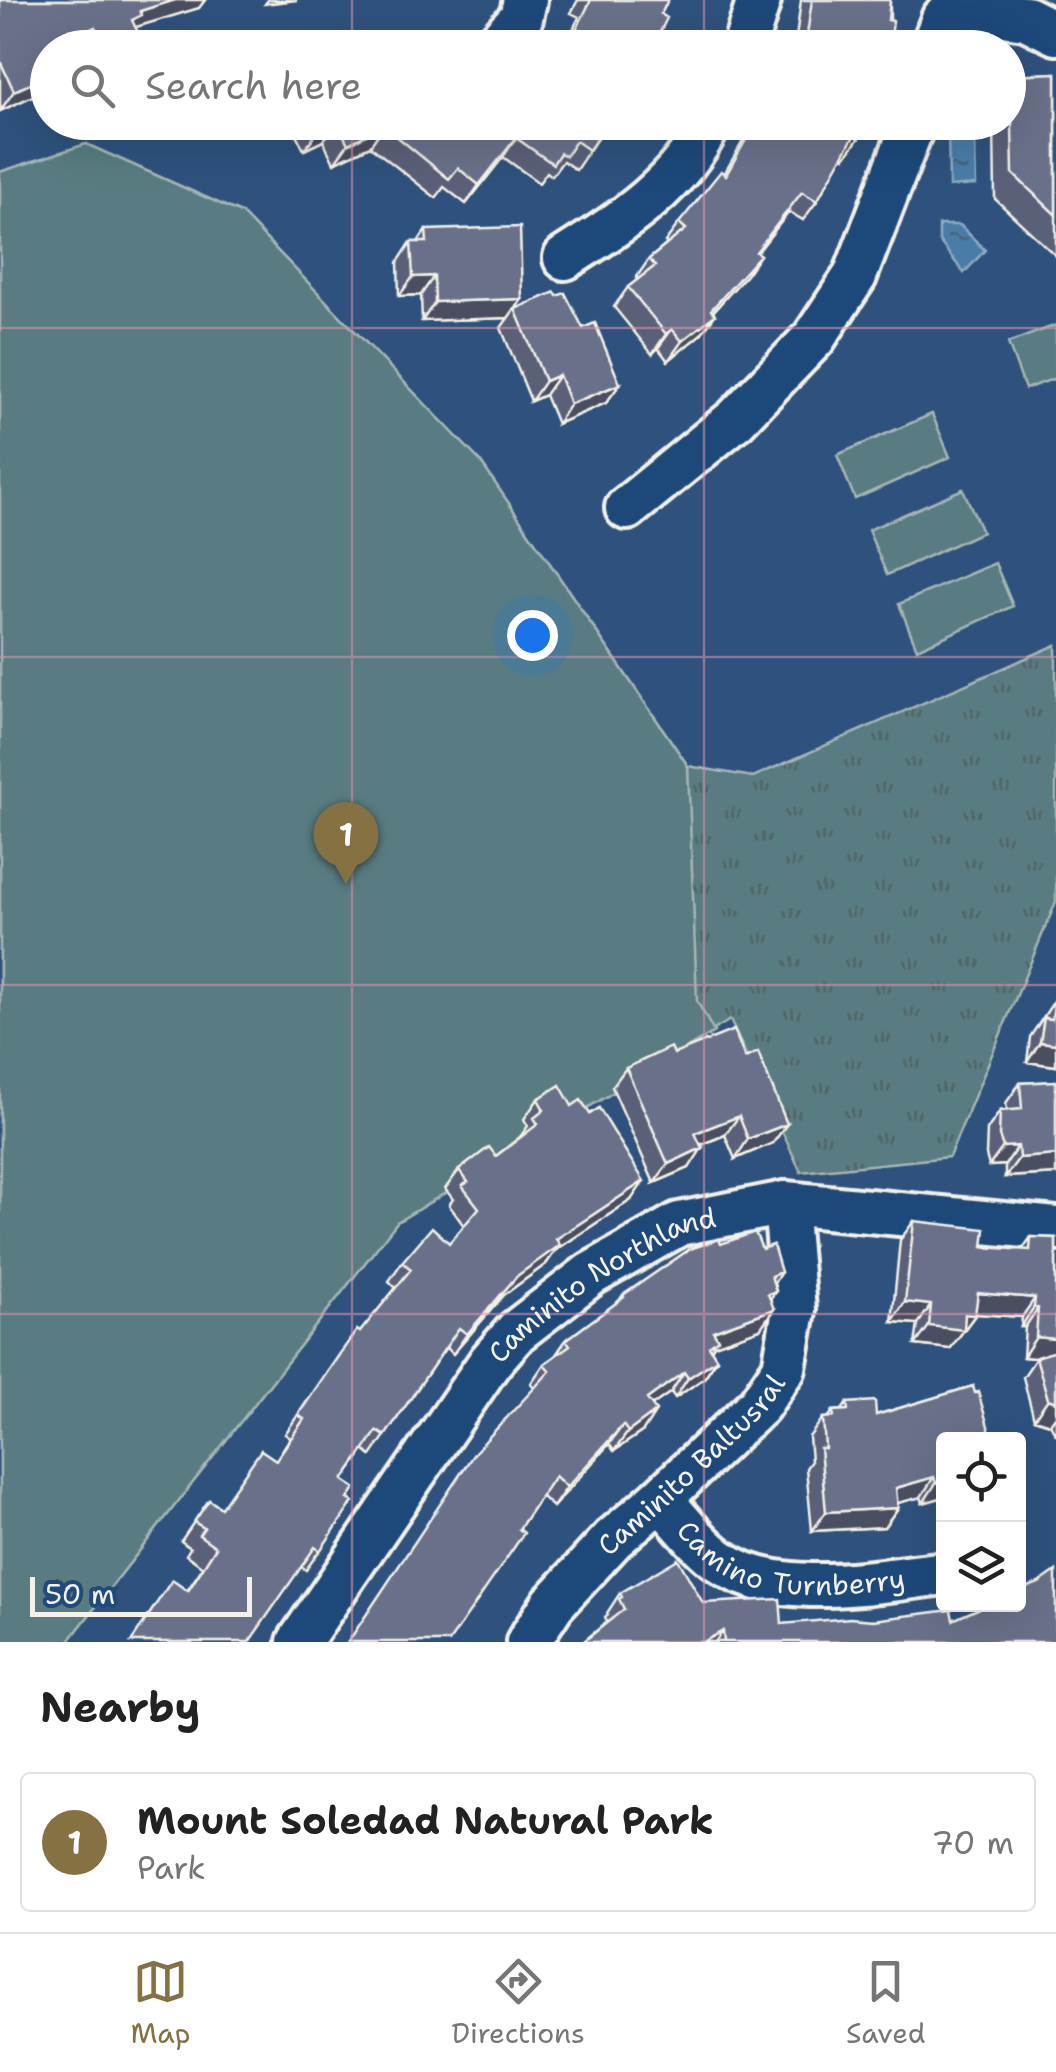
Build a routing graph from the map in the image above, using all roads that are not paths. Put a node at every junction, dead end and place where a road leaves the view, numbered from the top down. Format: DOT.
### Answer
graph roads {
  1 [pos="525,0"];
  2 [pos="759,0"];
  3 [pos="957,4"];
  4 [pos="510,30"];
  5 [pos="750,30"];
  6 [pos="938,30"];
  7 [pos="1056,33"];
  8 [pos="698,140"];
  9 [pos="907,140"];
  10 [pos="565,258"];
  11 [pos="626,508"];
  12 [pos="784,1203"];
  13 [pos="1056,1229"];
  14 [pos="660,1500"];
  15 [pos="936,1574"];
  16 [pos="299,1642"];
  17 [pos="528,1642"];
  1 -- 4 [label="street"];
  2 -- 5 [label="street"];
  3 -- 6 [label="street"];
  3 -- 7 [label="street"];
  8 -- 10 [label="street"];
  9 -- 11 [label="street"];
  12 -- 13 [label="street, Caminito Northland"];
  12 -- 14 [label="street, Caminito Baltusral"];
  12 -- 16 [label="street, Caminito Northland"];
  14 -- 15 [label="street, Camino Turnberry"];
  14 -- 17 [label="street, Caminito Baltusral"];
}
